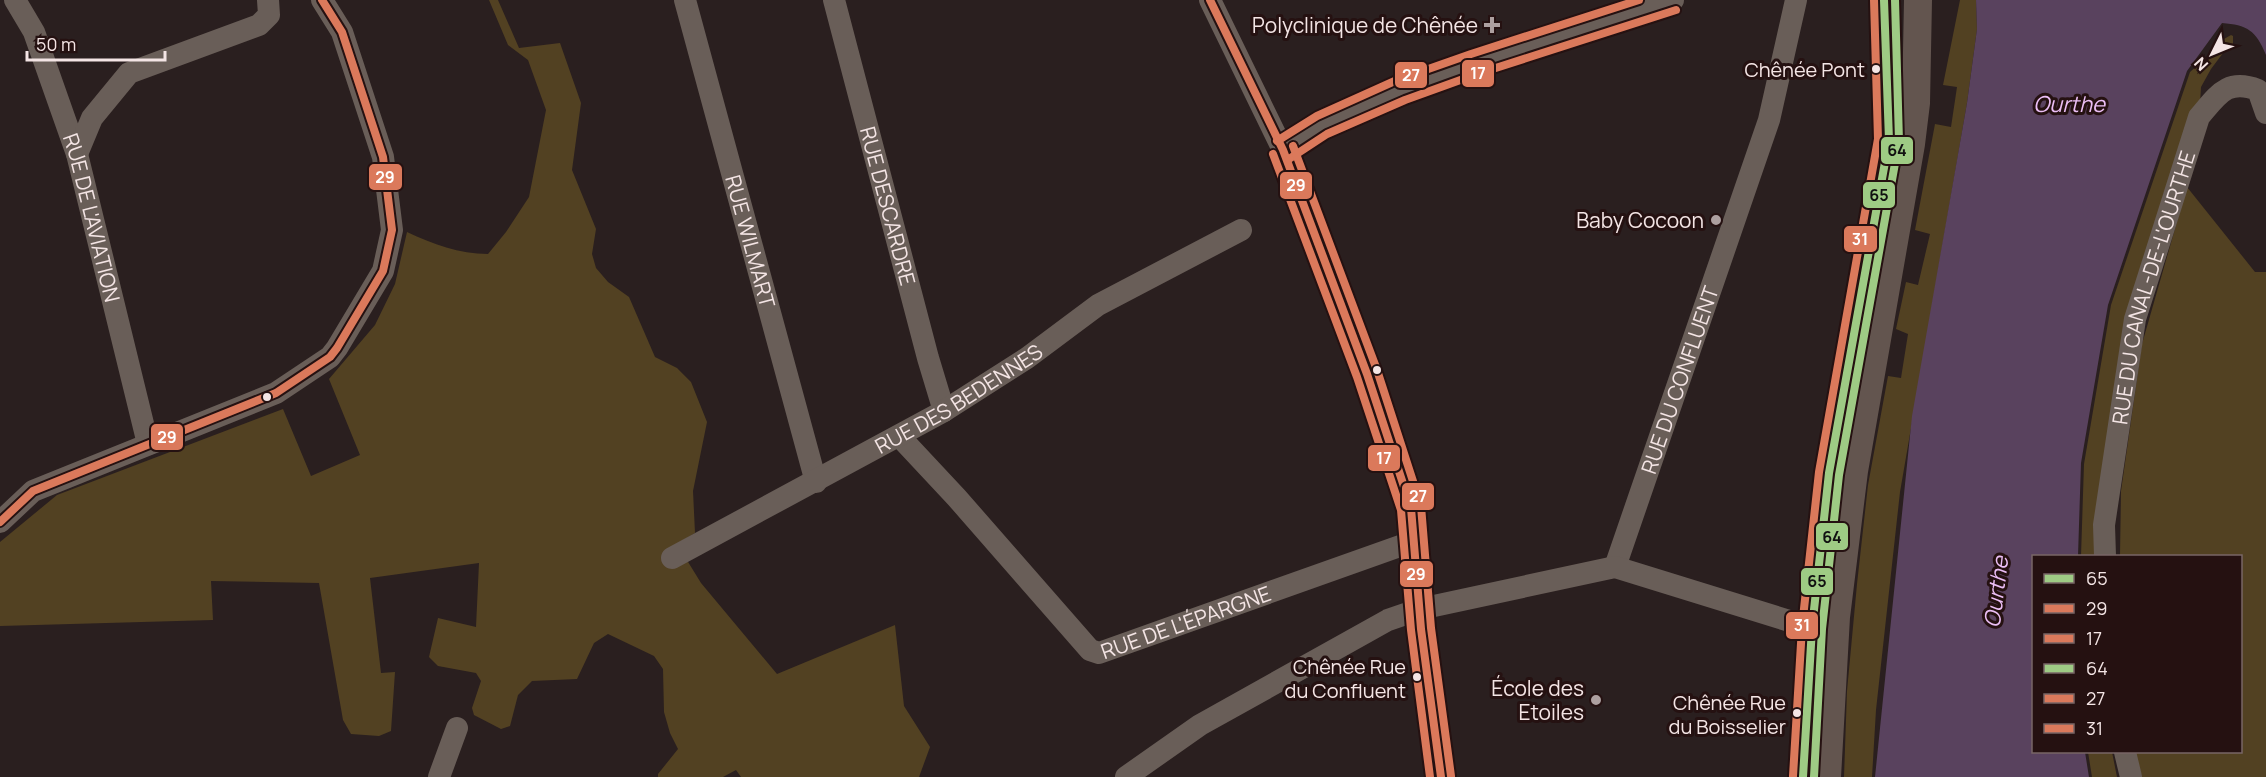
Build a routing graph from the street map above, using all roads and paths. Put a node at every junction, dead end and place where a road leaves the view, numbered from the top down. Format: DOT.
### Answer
graph roads {
  1 [pos="15,0"];
  2 [pos="267,0"];
  3 [pos="322,0"];
  4 [pos="686,0"];
  5 [pos="834,0"];
  6 [pos="1210,0"];
  7 [pos="1673,0"];
  8 [pos="1796,0"];
  9 [pos="1918,0"];
  10 [pos="1878,5"];
  11 [pos="2266,114"];
  12 [pos="1283,150"];
  13 [pos="77,154"];
  14 [pos="1241,230"];
  15 [pos="944,411"];
  16 [pos="900,437"];
  17 [pos="148,444"];
  18 [pos="816,482"];
  19 [pos="0,522"];
  20 [pos="1414,541"];
  21 [pos="2105,555"];
  22 [pos="672,558"];
  23 [pos="1615,567"];
  24 [pos="1420,609"];
  25 [pos="1812,628"];
  26 [pos="457,728"];
  27 [pos="2125,753"];
  28 [pos="439,777"];
  29 [pos="1126,777"];
  30 [pos="1441,777"];
  31 [pos="1803,777"];
  32 [pos="1827,777"];
  33 [pos="2131,777"];
  1 -- 13 [label="street, RUE DE L'AVIATION"];
  2 -- 13 [label="street"];
  3 -- 17 [label="street"];
  4 -- 18 [label="street, RUE WILMART"];
  5 -- 15 [label="street, RUE DESCARDRE"];
  6 -- 12 [label="street"];
  7 -- 12 [label="street"];
  8 -- 23 [label="street, RUE DU CONFLUENT"];
  9 -- 32 [label="main road"];
  10 -- 25 [label="main road"];
  11 -- 21 [label="street, RUE DU CANAL-DE-L'OURTHE"];
  12 -- 20 [label="street"];
  13 -- 17 [label="street, RUE DE L'AVIATION"];
  14 -- 15 [label="street, RUE DES BEDENNES"];
  15 -- 16 [label="street, RUE DES BEDENNES"];
  16 -- 18 [label="street, RUE DES BEDENNES"];
  16 -- 20 [label="street, RUE DE L'ÉPARGNE"];
  17 -- 19 [label="street"];
  18 -- 22 [label="street, RUE DES BEDENNES"];
  20 -- 24 [label="street"];
  23 -- 24 [label="street"];
  23 -- 25 [label="street"];
  24 -- 29 [label="street"];
  24 -- 30 [label="street"];
  25 -- 31 [label="main road"];
  26 -- 28 [label="street"];
  27 -- 33 [label="street"];
}
